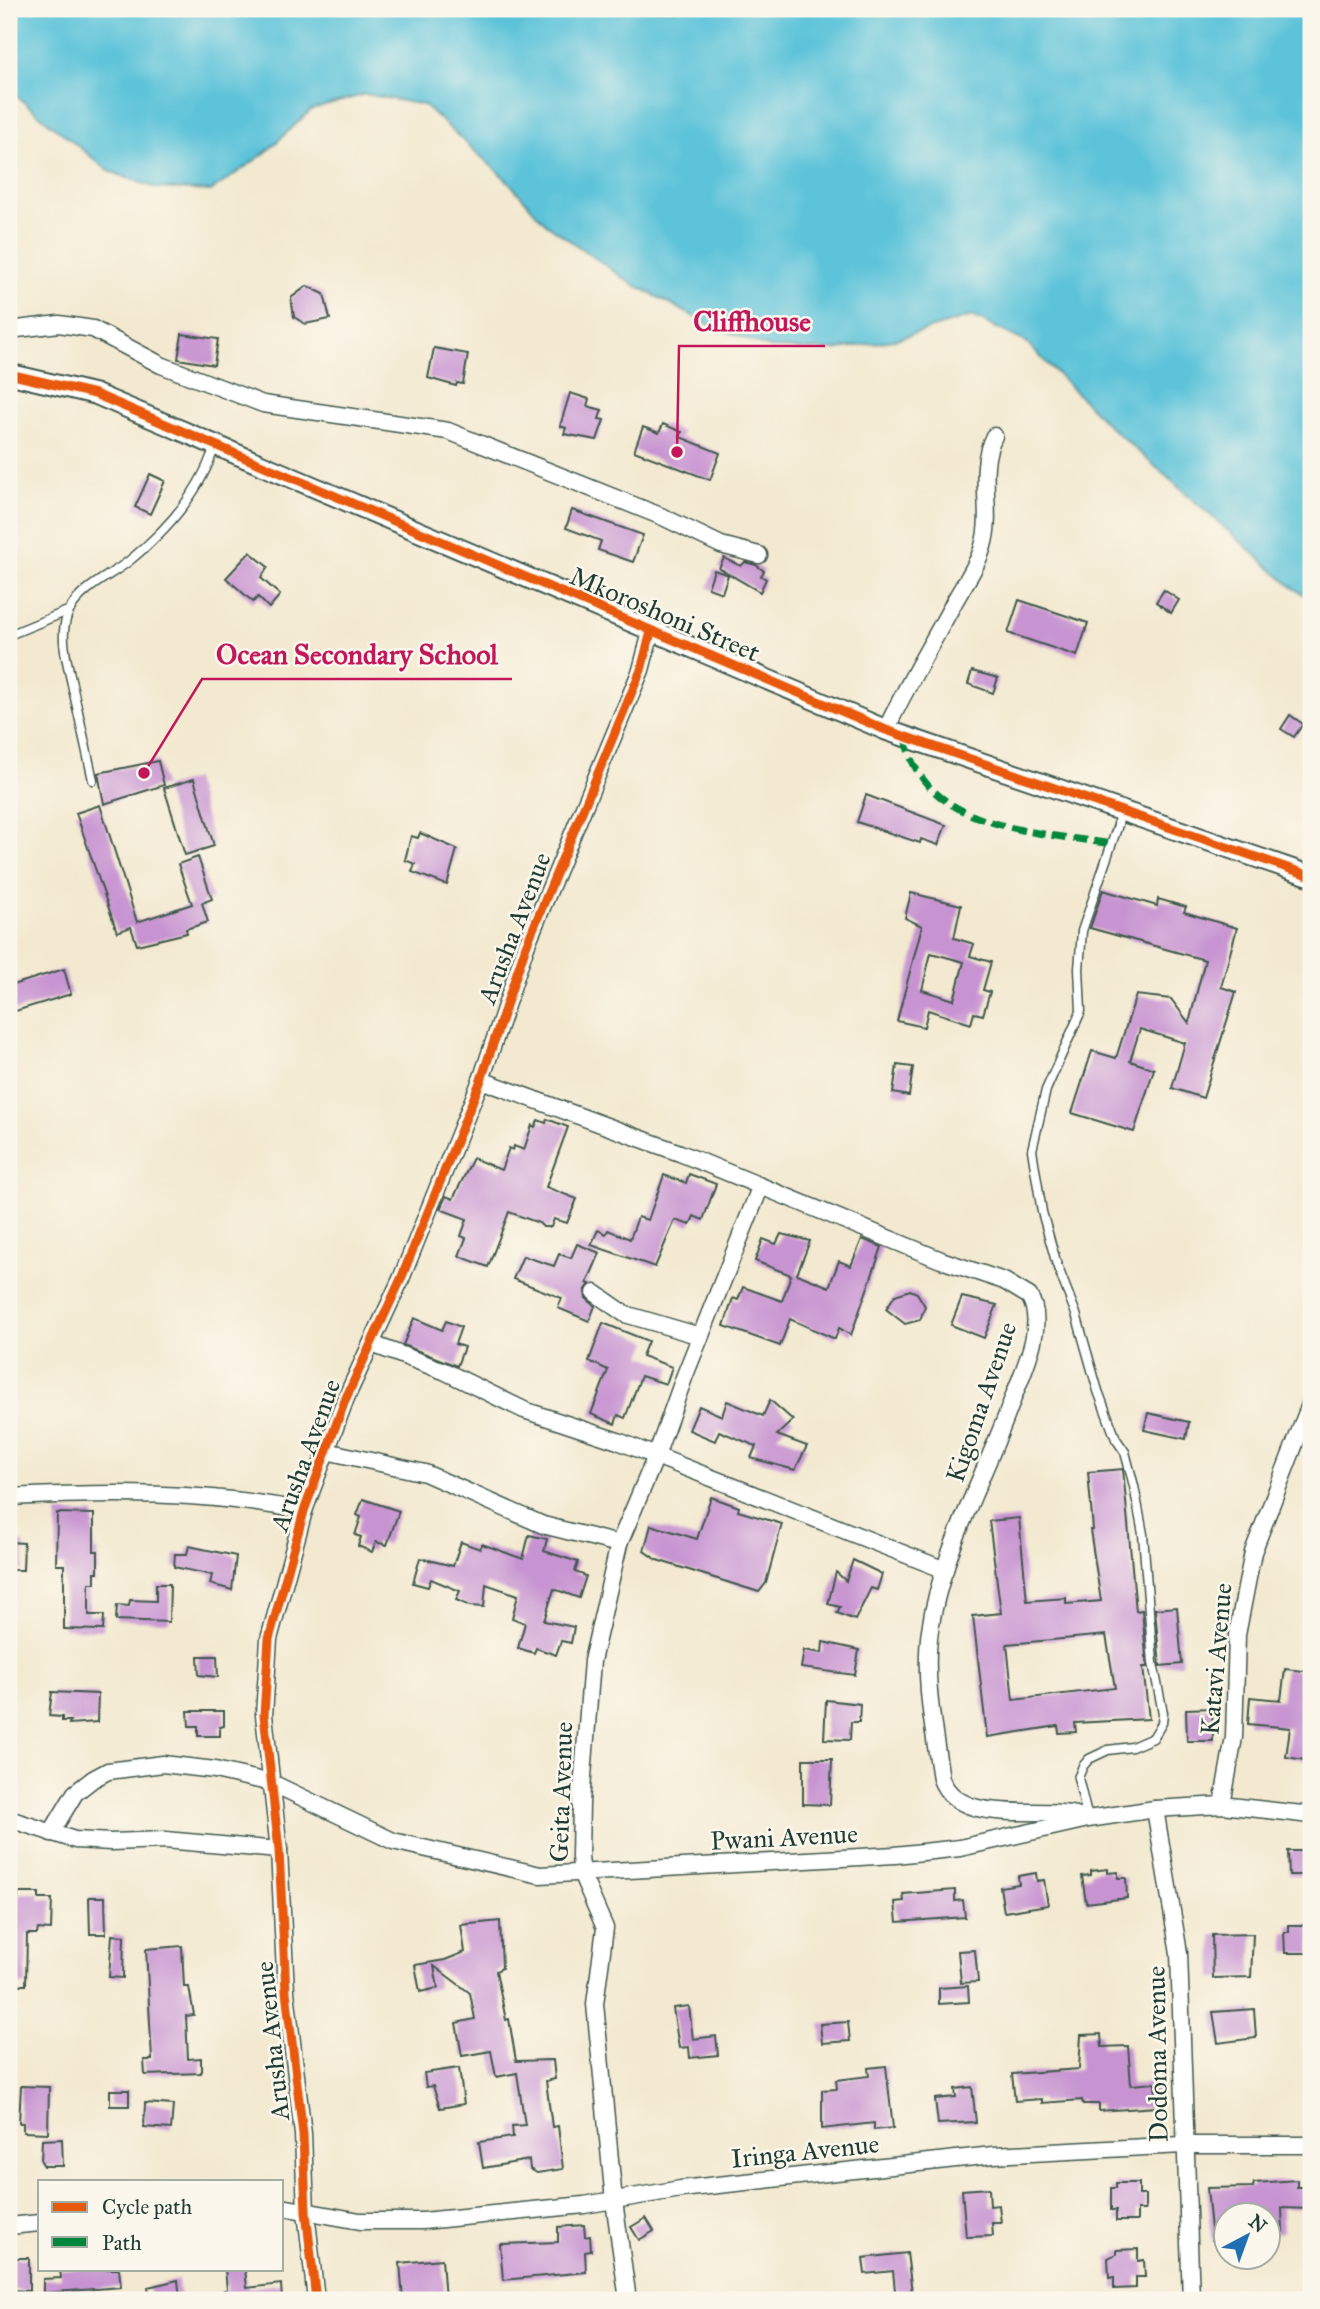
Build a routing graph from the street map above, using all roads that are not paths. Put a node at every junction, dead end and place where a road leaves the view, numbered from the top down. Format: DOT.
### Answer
graph roads {
  1 [pos="9,330"];
  2 [pos="9,374"];
  3 [pos="994,436"];
  4 [pos="215,445"];
  5 [pos="759,555"];
  6 [pos="70,610"];
  7 [pos="651,632"];
  8 [pos="9,635"];
  9 [pos="886,730"];
  10 [pos="93,780"];
  11 [pos="1119,810"];
  12 [pos="1311,876"];
  13 [pos="481,1080"];
  14 [pos="760,1188"];
  15 [pos="595,1293"];
  16 [pos="700,1336"];
  17 [pos="372,1344"];
  18 [pos="1311,1402"];
  19 [pos="326,1451"];
  20 [pos="656,1456"];
  21 [pos="9,1497"];
  22 [pos="304,1511"];
  23 [pos="619,1544"];
  24 [pos="945,1570"];
  25 [pos="272,1783"];
  26 [pos="1222,1805"];
  27 [pos="1155,1809"];
  28 [pos="1311,1815"];
  29 [pos="9,1819"];
  30 [pos="1088,1819"];
  31 [pos="51,1832"];
  32 [pos="279,1850"];
  33 [pos="582,1875"];
  34 [pos="1183,2145"];
  35 [pos="1311,2145"];
  36 [pos="614,2200"];
  37 [pos="284,2207"];
  38 [pos="306,2212"];
  39 [pos="38,2223"];
  40 [pos="9,2226"];
  41 [pos="316,2300"];
  42 [pos="628,2300"];
  43 [pos="1191,2300"];
  1 -- 5 [label="street"];
  2 -- 4 [label="street, Mkoroshoni Street"];
  3 -- 9 [label="street"];
  4 -- 6 [label="lane"];
  4 -- 7 [label="street, Mkoroshoni Street"];
  6 -- 8 [label="lane"];
  6 -- 10 [label="lane"];
  7 -- 9 [label="street, Mkoroshoni Street"];
  7 -- 13 [label="street, Arusha Avenue"];
  9 -- 11 [label="street, Mkoroshoni Street"];
  11 -- 12 [label="street, Mkoroshoni Street"];
  11 -- 30 [label="lane"];
  13 -- 14 [label="street, Kigoma Avenue"];
  13 -- 17 [label="street, Arusha Avenue"];
  14 -- 16 [label="street, Geita Avenue"];
  14 -- 24 [label="street, Kigoma Avenue"];
  15 -- 16 [label="street"];
  16 -- 20 [label="street, Geita Avenue"];
  17 -- 19 [label="street, Arusha Avenue"];
  17 -- 20 [label="street"];
  18 -- 26 [label="street, Katavi Avenue"];
  19 -- 22 [label="street, Arusha Avenue"];
  19 -- 23 [label="street"];
  20 -- 23 [label="street, Geita Avenue"];
  20 -- 24 [label="street"];
  21 -- 22 [label="street"];
  22 -- 25 [label="street, Arusha Avenue"];
  23 -- 33 [label="street, Geita Avenue"];
  24 -- 30 [label="street, Kigoma Avenue"];
  25 -- 31 [label="street, Pwani Avenue"];
  25 -- 32 [label="street, Arusha Avenue"];
  25 -- 33 [label="street, Pwani Avenue"];
  26 -- 27 [label="street, Pwani Avenue"];
  26 -- 28 [label="street, Pwani Avenue"];
  27 -- 30 [label="street, Pwani Avenue"];
  27 -- 34 [label="street, Dodoma Avenue"];
  29 -- 31 [label="street"];
  30 -- 33 [label="street, Pwani Avenue"];
  31 -- 32 [label="street"];
  32 -- 38 [label="street, Arusha Avenue"];
  33 -- 36 [label="street, Geita Avenue"];
  34 -- 35 [label="street, Iringa Avenue"];
  34 -- 36 [label="street, Iringa Avenue"];
  34 -- 43 [label="street, Dodoma Avenue"];
  36 -- 38 [label="street, Iringa Avenue"];
  36 -- 42 [label="street, Geita Avenue"];
  37 -- 38 [label="street, Iringa Avenue"];
  38 -- 41 [label="street, Arusha Avenue"];
  39 -- 40 [label="street"];
}
